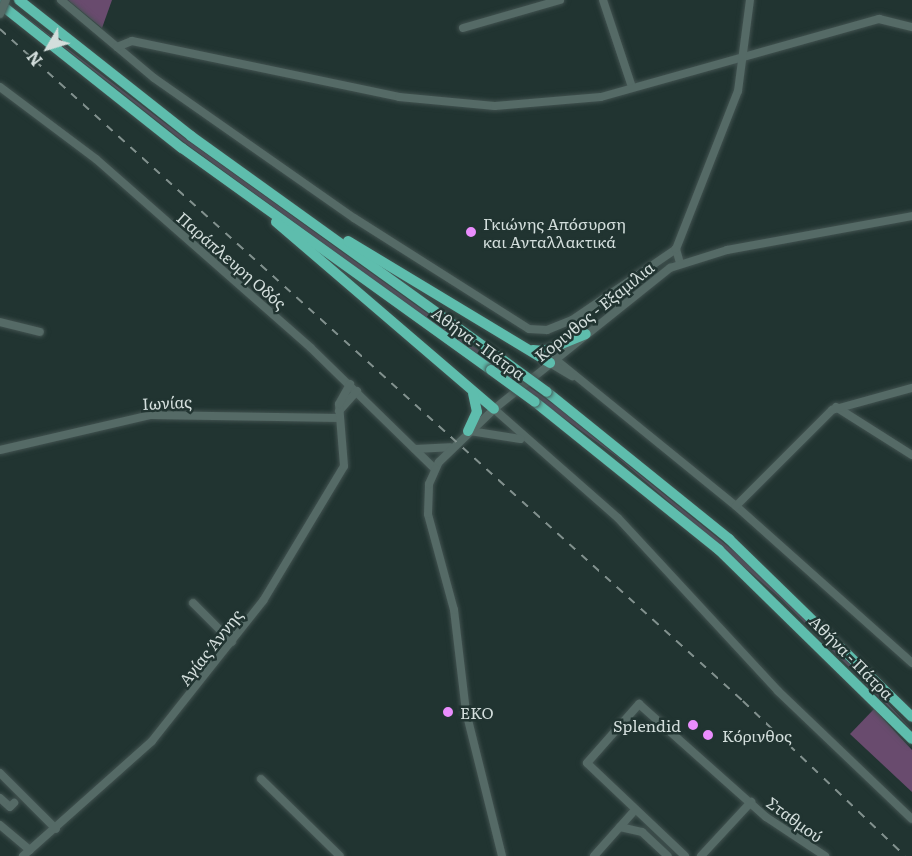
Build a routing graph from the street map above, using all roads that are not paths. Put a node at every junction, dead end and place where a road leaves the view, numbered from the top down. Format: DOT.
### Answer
graph roads {
  1 [pos="6,0"];
  2 [pos="19,0"];
  3 [pos="62,0"];
  4 [pos="560,0"];
  5 [pos="603,0"];
  6 [pos="750,0"];
  7 [pos="0,4"];
  8 [pos="0,14"];
  9 [pos="912,27"];
  10 [pos="463,28"];
  11 [pos="117,47"];
  12 [pos="744,60"];
  13 [pos="0,87"];
  14 [pos="632,87"];
  15 [pos="245,193"];
  16 [pos="912,216"];
  17 [pos="307,219"];
  18 [pos="676,249"];
  19 [pos="680,263"];
  20 [pos="0,322"];
  21 [pos="40,332"];
  22 [pos="586,334"];
  23 [pos="531,349"];
  24 [pos="553,361"];
  25 [pos="350,384"];
  26 [pos="912,388"];
  27 [pos="471,390"];
  28 [pos="357,391"];
  29 [pos="836,408"];
  30 [pos="494,409"];
  31 [pos="340,415"];
  32 [pos="468,431"];
  33 [pos="526,443"];
  34 [pos="452,447"];
  35 [pos="415,449"];
  36 [pos="0,450"];
  37 [pos="912,455"];
  38 [pos="435,469"];
  39 [pos="736,506"];
  40 [pos="193,603"];
  41 [pos="232,642"];
  42 [pos="912,663"];
  43 [pos="912,717"];
  44 [pos="912,739"];
  45 [pos="0,773"];
  46 [pos="261,778"];
  47 [pos="0,798"];
  48 [pos="751,802"];
  49 [pos="14,803"];
  50 [pos="635,810"];
  51 [pos="912,819"];
  52 [pos="0,825"];
  53 [pos="620,827"];
  54 [pos="56,829"];
  55 [pos="27,853"];
  56 [pos="340,856"];
  57 [pos="502,856"];
  58 [pos="594,856"];
  59 [pos="668,856"];
  60 [pos="685,856"];
  61 [pos="701,856"];
  62 [pos="825,856"];
  1 -- 8 [label="street, bridge"];
  2 -- 17 [label="highway, Αθήνα - Πάτρα"];
  3 -- 11 [label="street"];
  4 -- 10 [label="street"];
  5 -- 14 [label="street"];
  6 -- 12 [label="street"];
  7 -- 15 [label="highway, Αθήνα - Πάτρα"];
  9 -- 12 [label="street"];
  11 -- 14 [label="street"];
  11 -- 18 [label="street"];
  12 -- 14 [label="street"];
  12 -- 18 [label="street"];
  13 -- 25 [label="street, Παράπλευρη Οδός"];
  15 -- 27 [label="highway"];
  15 -- 44 [label="highway, Αθήνα - Πάτρα, bridge"];
  16 -- 19 [label="street, Κορινθος - Εξαμιλια"];
  17 -- 23 [label="highway"];
  17 -- 43 [label="highway, Αθήνα - Πάτρα, bridge"];
  18 -- 19 [label="street"];
  19 -- 22 [label="street, Κορινθος - Εξαμιλια"];
  20 -- 21 [label="street"];
  22 -- 23 [label="highway"];
  22 -- 24 [label="street, Κορινθος - Εξαμιλια"];
  23 -- 24 [label="highway"];
  24 -- 30 [label="street, Κορινθος - Εξαμιλια"];
  24 -- 39 [label="street"];
  25 -- 28 [label="street, Παράπλευρη Οδός"];
  25 -- 31 [label="street"];
  26 -- 29 [label="street"];
  27 -- 30 [label="highway"];
  27 -- 32 [label="highway"];
  28 -- 31 [label="street"];
  28 -- 35 [label="street, Παράπλευρη Οδός"];
  29 -- 37 [label="street"];
  29 -- 39 [label="street"];
  30 -- 32 [label="street, Κορινθος - Εξαμιλια"];
  30 -- 33 [label="street"];
  31 -- 36 [label="street, Ιωνίας"];
  31 -- 41 [label="street, Αγίας Άννης"];
  32 -- 33 [label="street"];
  32 -- 34 [label="street, Κορινθος - Εξαμιλια"];
  33 -- 51 [label="street"];
  34 -- 35 [label="street"];
  34 -- 38 [label="street, Κορινθος - Εξαμιλια"];
  35 -- 38 [label="street, Παράπλευρη Οδός"];
  38 -- 57 [label="street, Κορινθος - Εξαμιλια"];
  39 -- 42 [label="street"];
  40 -- 41 [label="street"];
  41 -- 54 [label="street, Αγίας Άννης"];
  45 -- 54 [label="street"];
  46 -- 56 [label="street"];
  47 -- 49 [label="street"];
  48 -- 50 [label="street, Σταθμού"];
  48 -- 61 [label="street"];
  48 -- 62 [label="street, Σταθμού"];
  50 -- 53 [label="street"];
  50 -- 60 [label="street"];
  52 -- 55 [label="street"];
  53 -- 58 [label="street"];
  53 -- 59 [label="street"];
  54 -- 55 [label="street, Αγίας Άννης"];
}
